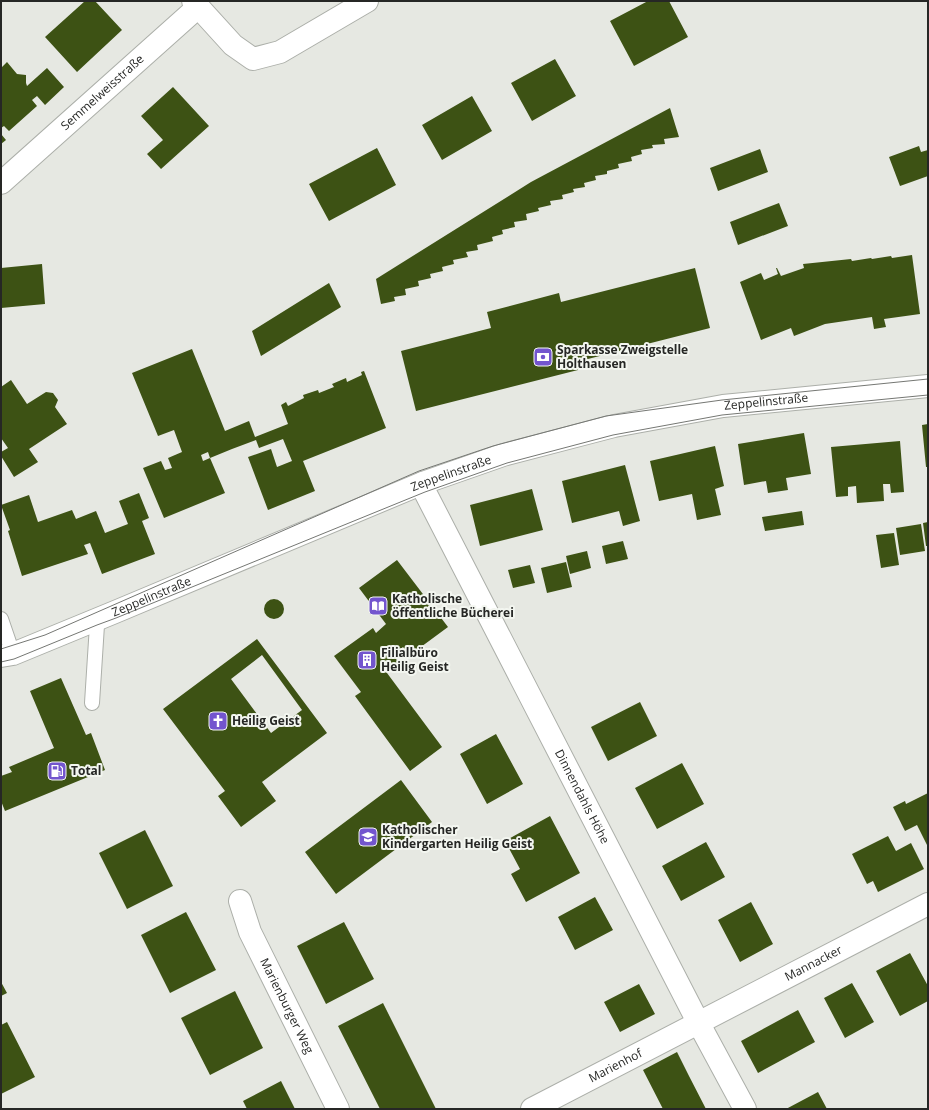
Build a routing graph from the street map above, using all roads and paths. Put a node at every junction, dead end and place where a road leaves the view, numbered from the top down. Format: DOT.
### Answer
graph roads {
  1 [pos="367,1"];
  2 [pos="196,4"];
  3 [pos="1,184"];
  4 [pos="928,386"];
  5 [pos="423,483"];
  6 [pos="1,619"];
  7 [pos="96,620"];
  8 [pos="7,655"];
  9 [pos="92,704"];
  10 [pos="240,901"];
  11 [pos="928,904"];
  12 [pos="698,1022"];
  13 [pos="338,1109"];
  14 [pos="532,1109"];
  15 [pos="745,1109"];
  1 -- 2 [label="street"];
  2 -- 3 [label="street, Semmelweisstraße"];
  4 -- 5 [label="street, Zeppelinstraße"];
  5 -- 7 [label="street, Zeppelinstraße"];
  5 -- 12 [label="street, Dinnendahls Höhe"];
  6 -- 8 [label="lane"];
  7 -- 8 [label="street, Zeppelinstraße"];
  7 -- 9 [label="lane"];
  10 -- 13 [label="street, Marienburger Weg"];
  11 -- 12 [label="street, Mannacker"];
  12 -- 14 [label="street, Marienhof"];
  12 -- 15 [label="street, Dinnendahls Höhe"];
}
